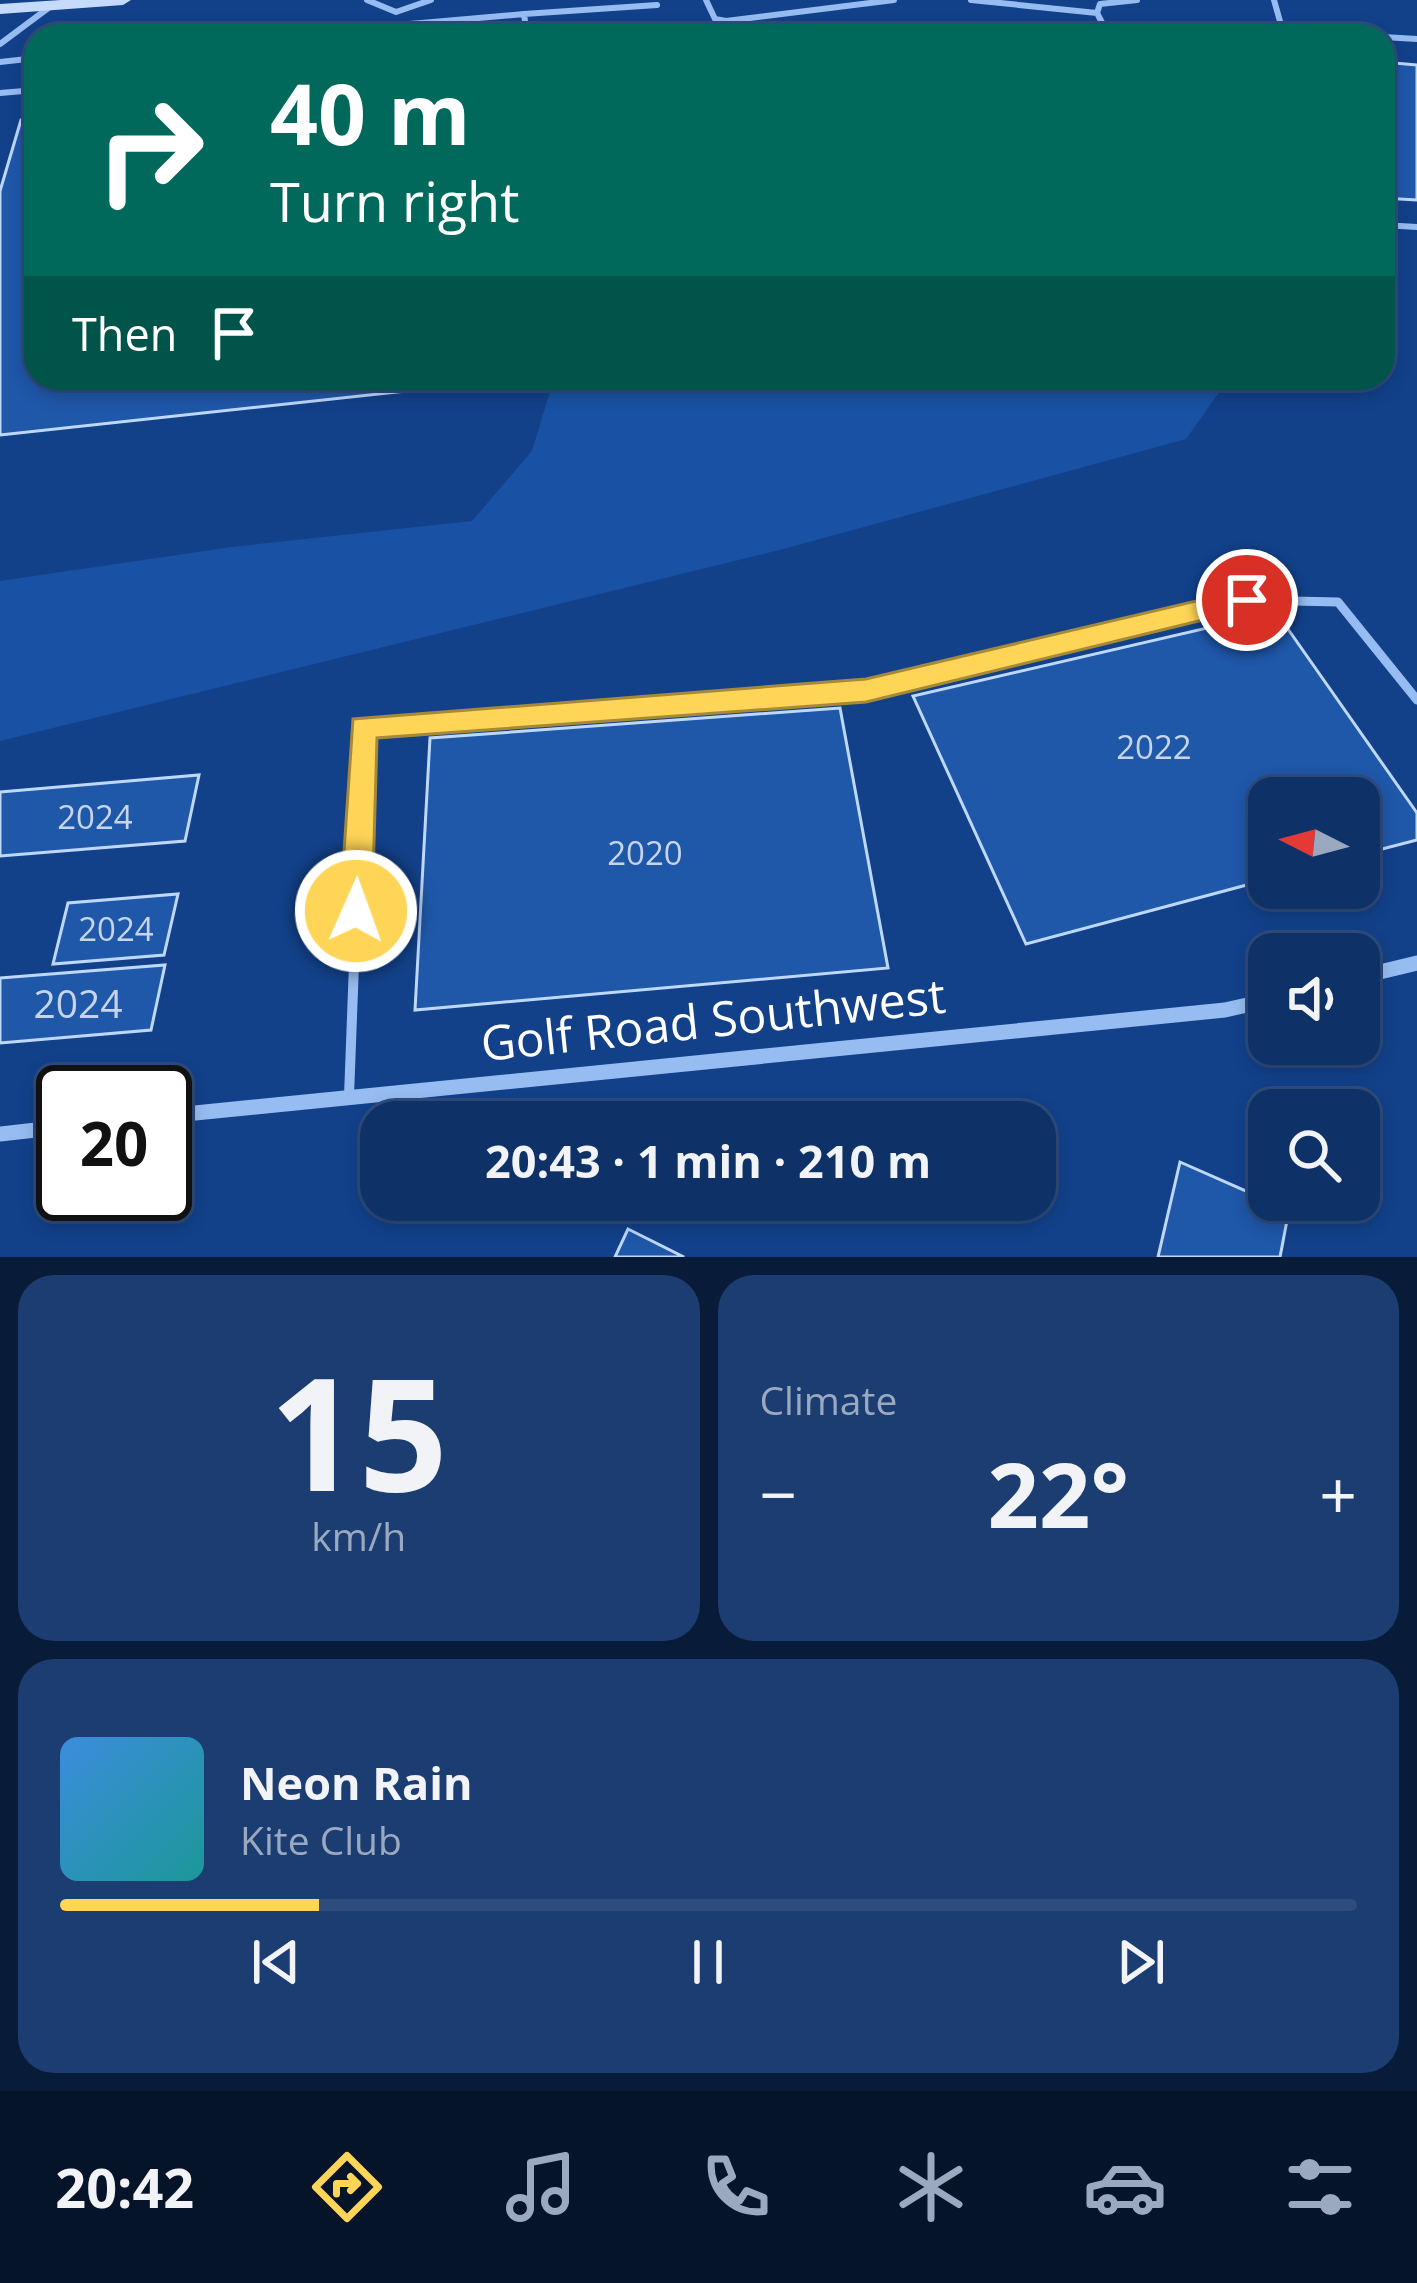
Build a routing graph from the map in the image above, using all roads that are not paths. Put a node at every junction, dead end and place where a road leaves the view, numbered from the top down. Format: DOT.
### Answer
graph roads {
  1 [pos="123,0"];
  2 [pos="368,0"];
  3 [pos="431,0"];
  4 [pos="706,0"];
  5 [pos="894,0"];
  6 [pos="971,0"];
  7 [pos="1137,0"];
  8 [pos="657,4"];
  9 [pos="50,6"];
  10 [pos="0,9"];
  11 [pos="396,12"];
  12 [pos="524,14"];
  13 [pos="1097,14"];
  14 [pos="26,24"];
  15 [pos="396,24"];
  16 [pos="408,24"];
  17 [pos="525,24"];
  18 [pos="1102,24"];
  19 [pos="24,26"];
  20 [pos="0,44"];
  21 [pos="1417,700"];
  22 [pos="1417,963"];
  23 [pos="1380,972"];
  24 [pos="1248,1005"];
  25 [pos="350,1096"];
  26 [pos="192,1113"];
  27 [pos="36,1130"];
  28 [pos="0,1134"];
  1 -- 9 [label="main road"];
  2 -- 11 [label="lane"];
  3 -- 11 [label="lane"];
  4 -- 5 [label="lane"];
  6 -- 13 [label="lane"];
  7 -- 13 [label="lane"];
  8 -- 12 [label="lane"];
  9 -- 10 [label="main road"];
  9 -- 14 [label="lane"];
  11 -- 15 [label="lane"];
  12 -- 16 [label="lane"];
  12 -- 17 [label="lane"];
  13 -- 18 [label="lane"];
  19 -- 20 [label="lane"];
  21 -- 25 [label="lane"];
  22 -- 23 [label="street"];
  24 -- 25 [label="street, Golf Road Southwest"];
  25 -- 26 [label="street, Golf Road Southwest"];
  27 -- 28 [label="street"];
}
